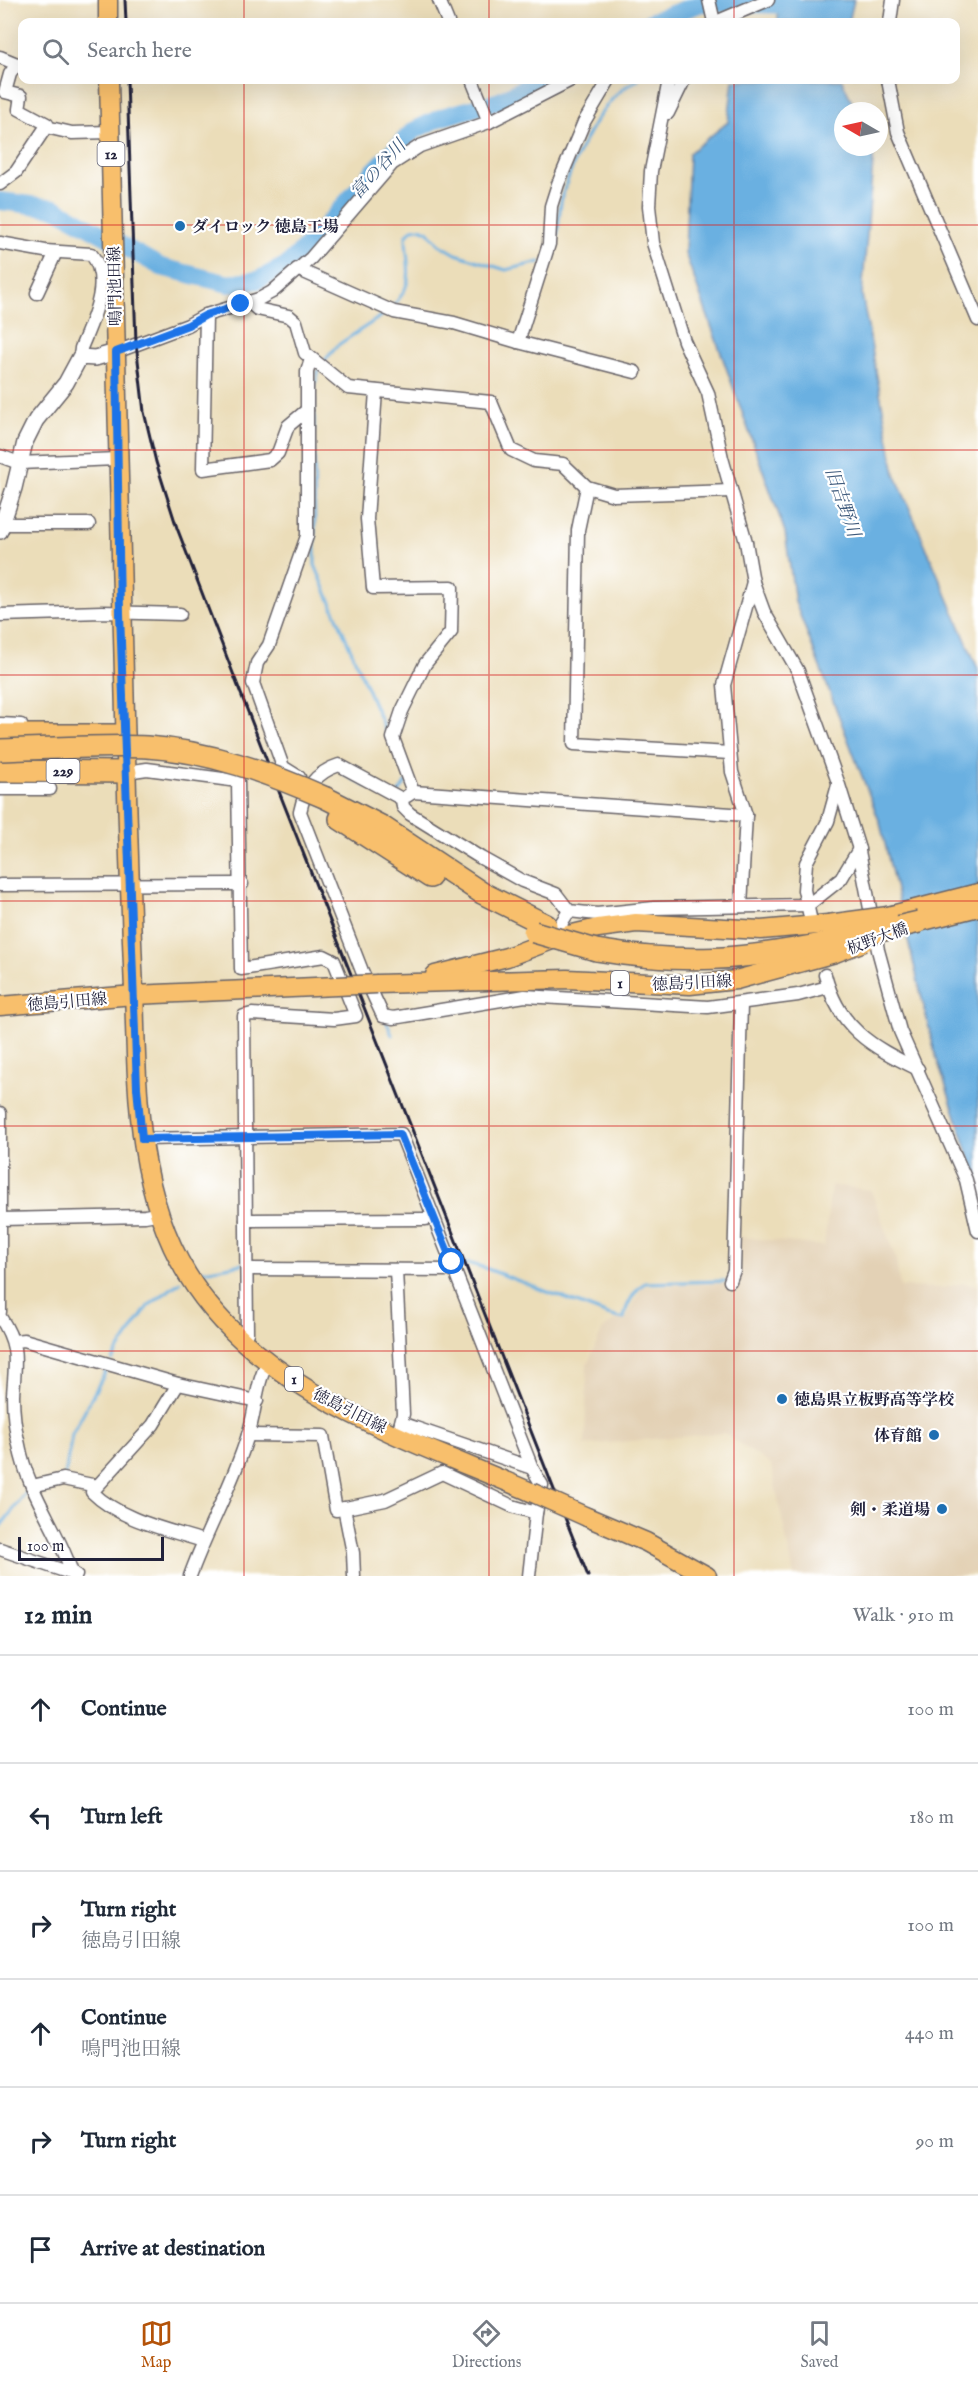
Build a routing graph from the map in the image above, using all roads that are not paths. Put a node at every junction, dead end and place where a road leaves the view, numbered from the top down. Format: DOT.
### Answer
graph roads {
  1 [pos="108,0"];
  2 [pos="439,0"];
  3 [pos="768,0"];
  4 [pos="893,0"];
  5 [pos="710,3"];
  6 [pos="108,18"];
  7 [pos="446,18"];
  8 [pos="714,18"];
  9 [pos="725,18"];
  10 [pos="891,18"];
  11 [pos="0,57"];
  12 [pos="109,84"];
  13 [pos="474,84"];
  14 [pos="563,84"];
  15 [pos="607,84"];
  16 [pos="668,84"];
  17 [pos="682,84"];
  18 [pos="889,84"];
  19 [pos="488,121"];
  20 [pos="46,128"];
  21 [pos="659,130"];
  22 [pos="110,132"];
  23 [pos="0,184"];
  24 [pos="0,243"];
  25 [pos="56,252"];
  26 [pos="297,269"];
  27 [pos="37,293"];
  28 [pos="249,302"];
  29 [pos="206,315"];
  30 [pos="978,320"];
  31 [pos="518,342"];
  32 [pos="116,352"];
  33 [pos="80,357"];
  34 [pos="317,364"];
  35 [pos="635,372"];
  36 [pos="376,391"];
  37 [pos="307,410"];
  38 [pos="0,456"];
  39 [pos="117,459"];
  40 [pos="19,462"];
  41 [pos="587,487"];
  42 [pos="731,491"];
  43 [pos="89,524"];
  44 [pos="1,526"];
  45 [pos="753,582"];
  46 [pos="120,613"];
  47 [pos="180,614"];
  48 [pos="0,615"];
  49 [pos="0,724"];
  50 [pos="58,725"];
  51 [pos="0,735"];
  52 [pos="124,735"];
  53 [pos="0,750"];
  54 [pos="730,753"];
  55 [pos="0,758"];
  56 [pos="0,771"];
  57 [pos="126,772"];
  58 [pos="312,781"];
  59 [pos="838,782"];
  60 [pos="0,789"];
  61 [pos="50,789"];
  62 [pos="408,795"];
  63 [pos="324,803"];
  64 [pos="746,814"];
  65 [pos="859,849"];
  66 [pos="130,883"];
  67 [pos="242,884"];
  68 [pos="0,885"];
  69 [pos="978,893"];
  70 [pos="741,906"];
  71 [pos="978,907"];
  72 [pos="569,911"];
  73 [pos="809,911"];
  74 [pos="888,916"];
  75 [pos="919,922"];
  76 [pos="547,931"];
  77 [pos="831,938"];
  78 [pos="401,983"];
  79 [pos="568,988"];
  80 [pos="134,995"];
  81 [pos="741,1004"];
  82 [pos="0,1006"];
  83 [pos="918,1069"];
  84 [pos="0,1113"];
  85 [pos="245,1136"];
  86 [pos="142,1139"];
  87 [pos="161,1213"];
  88 [pos="2,1219"];
  89 [pos="426,1219"];
  90 [pos="246,1220"];
  91 [pos="978,1231"];
  92 [pos="453,1266"];
  93 [pos="247,1269"];
  94 [pos="396,1270"];
  95 [pos="730,1281"];
  96 [pos="0,1312"];
  97 [pos="0,1317"];
  98 [pos="14,1341"];
  99 [pos="244,1341"];
  100 [pos="268,1362"];
  101 [pos="178,1384"];
  102 [pos="257,1401"];
  103 [pos="399,1428"];
  104 [pos="249,1436"];
  105 [pos="532,1468"];
  106 [pos="32,1486"];
  107 [pos="97,1486"];
  108 [pos="344,1508"];
  109 [pos="536,1513"];
  110 [pos="203,1541"];
  111 [pos="0,1550"];
  112 [pos="76,1575"];
  113 [pos="190,1576"];
  114 [pos="354,1576"];
  115 [pos="529,1576"];
  116 [pos="707,1576"];
  1 -- 6 [label="main road"];
  2 -- 7 [label="street"];
  3 -- 9 [label="street"];
  4 -- 10 [label="street"];
  5 -- 8 [label="street"];
  11 -- 20 [label="street"];
  12 -- 22 [label="main road, 鳴門池田線 / 12"];
  13 -- 19 [label="street"];
  14 -- 19 [label="street"];
  15 -- 31 [label="street"];
  16 -- 21 [label="street"];
  17 -- 21 [label="street"];
  18 -- 30 [label="street"];
  19 -- 26 [label="street"];
  20 -- 22 [label="street"];
  20 -- 23 [label="street"];
  21 -- 42 [label="street"];
  22 -- 32 [label="main road, 鳴門池田線 / 12"];
  24 -- 25 [label="street"];
  25 -- 27 [label="street"];
  25 -- 33 [label="street"];
  26 -- 28 [label="street"];
  26 -- 31 [label="street"];
  28 -- 29 [label="street"];
  28 -- 34 [label="street"];
  29 -- 32 [label="street"];
  29 -- 37 [label="street"];
  31 -- 35 [label="street"];
  32 -- 33 [label="street"];
  32 -- 39 [label="main road, 鳴門池田線 / 12"];
  33 -- 40 [label="street"];
  34 -- 36 [label="street"];
  34 -- 37 [label="street"];
  36 -- 41 [label="street"];
  36 -- 62 [label="street"];
  37 -- 58 [label="street"];
  38 -- 40 [label="street"];
  39 -- 40 [label="street"];
  39 -- 46 [label="main road, 鳴門池田線 / 12"];
  40 -- 44 [label="street"];
  41 -- 42 [label="street"];
  41 -- 54 [label="street"];
  42 -- 45 [label="street"];
  43 -- 44 [label="street"];
  45 -- 54 [label="street"];
  45 -- 59 [label="street"];
  46 -- 47 [label="street"];
  46 -- 48 [label="street"];
  46 -- 52 [label="main road, 鳴門池田線 / 12"];
  49 -- 50 [label="street"];
  51 -- 52 [label="highway, 229"];
  52 -- 57 [label="main road, 鳴門池田線 / 12"];
  53 -- 63 [label="highway, bridge"];
  54 -- 64 [label="street"];
  55 -- 63 [label="highway"];
  56 -- 57 [label="highway, 229"];
  57 -- 66 [label="main road, 鳴門池田線 / 12"];
  57 -- 67 [label="street"];
  58 -- 62 [label="street"];
  58 -- 79 [label="street"];
  59 -- 65 [label="street"];
  59 -- 73 [label="street"];
  60 -- 61 [label="street"];
  62 -- 64 [label="street"];
  62 -- 72 [label="street"];
  63 -- 76 [label="highway"];
  64 -- 70 [label="street"];
  65 -- 73 [label="street"];
  65 -- 83 [label="street"];
  66 -- 67 [label="street"];
  66 -- 68 [label="street"];
  66 -- 80 [label="main road, 鳴門池田線 / 12"];
  67 -- 85 [label="street"];
  69 -- 74 [label="main road"];
  70 -- 72 [label="street"];
  70 -- 73 [label="street"];
  71 -- 75 [label="main road"];
  72 -- 76 [label="street"];
  74 -- 77 [label="highway, bridge"];
  75 -- 77 [label="highway, bridge"];
  76 -- 77 [label="main road, 徳島引田線 / 1"];
  76 -- 77 [label="highway"];
  76 -- 78 [label="main road, 徳島引田線 / 1"];
  77 -- 79 [label="main road, 徳島引田線 / 1"];
  78 -- 79 [label="main road, 徳島引田線 / 1"];
  78 -- 80 [label="main road, 徳島引田線 / 1, bridge"];
  79 -- 81 [label="street"];
  80 -- 82 [label="main road, 徳島引田線 / 1"];
  80 -- 86 [label="main road, 徳島引田線 / 1"];
  81 -- 83 [label="street"];
  81 -- 95 [label="street"];
  83 -- 91 [label="street"];
  84 -- 88 [label="street"];
  85 -- 86 [label="street"];
  85 -- 90 [label="street"];
  85 -- 92 [label="street"];
  86 -- 87 [label="main road, 徳島引田線 / 1"];
  87 -- 88 [label="street"];
  87 -- 99 [label="main road, 徳島引田線 / 1"];
  88 -- 96 [label="street"];
  89 -- 90 [label="street"];
  90 -- 93 [label="street"];
  92 -- 94 [label="street"];
  92 -- 105 [label="street"];
  93 -- 94 [label="street"];
  93 -- 99 [label="street"];
  94 -- 103 [label="street"];
  97 -- 98 [label="street"];
  98 -- 101 [label="street"];
  98 -- 106 [label="street"];
  99 -- 100 [label="main road, 徳島引田線 / 1"];
  100 -- 102 [label="street"];
  100 -- 103 [label="main road, 徳島引田線 / 1"];
  101 -- 102 [label="street"];
  101 -- 107 [label="street"];
  102 -- 104 [label="street"];
  103 -- 105 [label="street"];
  103 -- 116 [label="main road, 徳島引田線 / 1, bridge"];
  104 -- 108 [label="street"];
  104 -- 110 [label="street"];
  105 -- 109 [label="street"];
  106 -- 107 [label="street"];
  106 -- 112 [label="street"];
  107 -- 110 [label="street"];
  108 -- 109 [label="street"];
  108 -- 114 [label="street"];
  109 -- 115 [label="street"];
  110 -- 113 [label="street"];
  111 -- 112 [label="street"];
}
